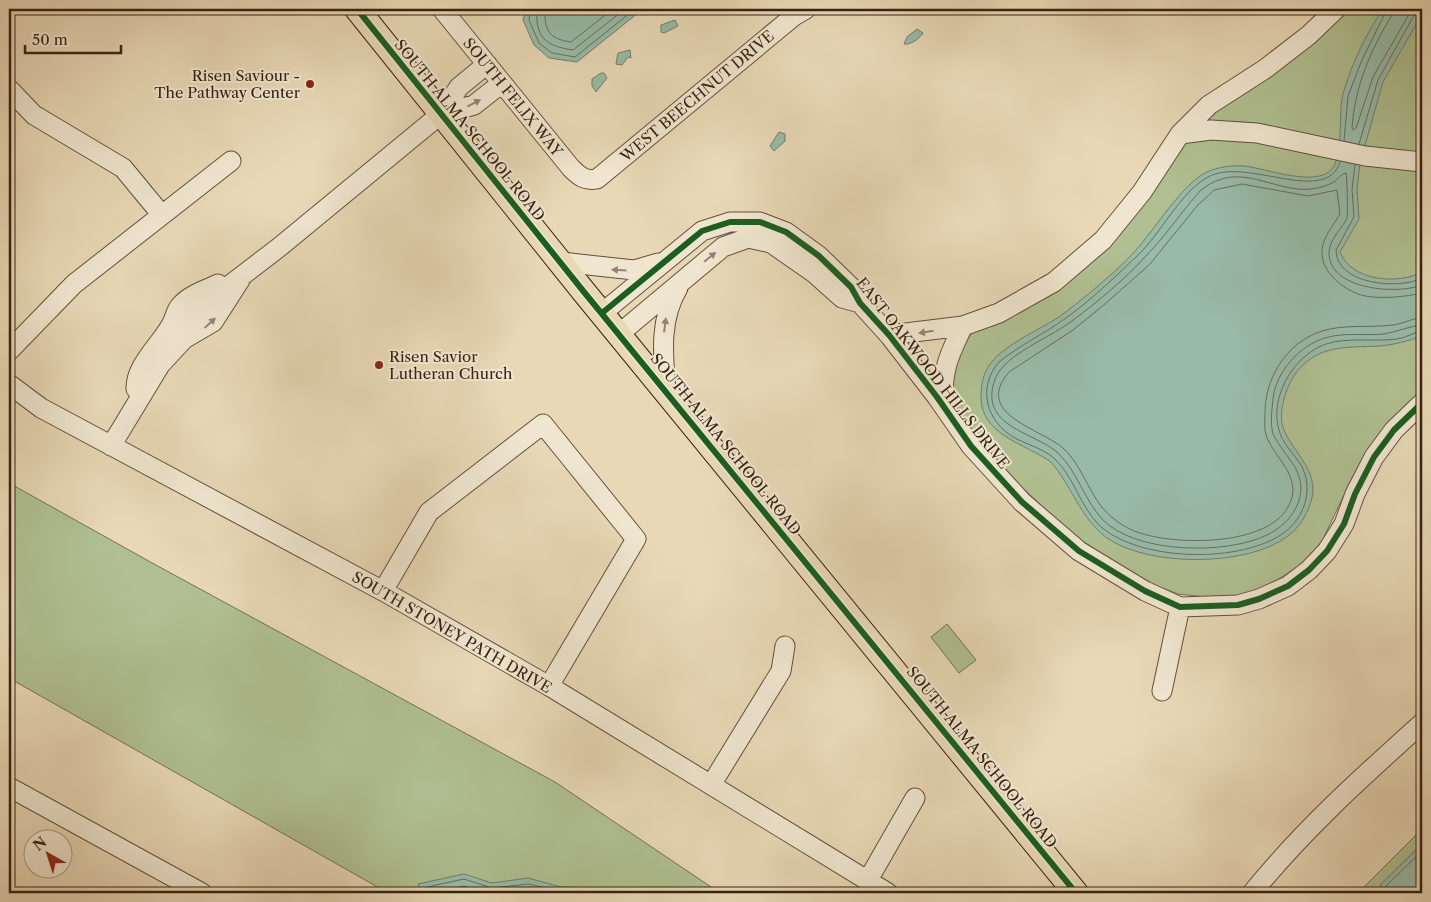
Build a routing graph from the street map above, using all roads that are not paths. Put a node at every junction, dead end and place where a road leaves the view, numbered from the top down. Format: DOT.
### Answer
graph roads {
  1 [pos="357,9"];
  2 [pos="442,9"];
  3 [pos="806,9"];
  4 [pos="1336,9"];
  5 [pos="487,64"];
  6 [pos="502,83"];
  7 [pos="9,89"];
  8 [pos="441,114"];
  9 [pos="1180,134"];
  10 [pos="231,161"];
  11 [pos="1422,162"];
  12 [pos="588,180"];
  13 [pos="162,214"];
  14 [pos="720,225"];
  15 [pos="729,245"];
  16 [pos="666,260"];
  17 [pos="561,262"];
  18 [pos="682,280"];
  19 [pos="860,303"];
  20 [pos="602,313"];
  21 [pos="963,326"];
  22 [pos="177,331"];
  23 [pos="619,334"];
  24 [pos="889,335"];
  25 [pos="9,351"];
  26 [pos="9,384"];
  27 [pos="666,391"];
  28 [pos="137,400"];
  29 [pos="1422,403"];
  30 [pos="943,405"];
  31 [pos="111,446"];
  32 [pos="383,591"];
  33 [pos="1180,607"];
  34 [pos="785,646"];
  35 [pos="549,686"];
  36 [pos="1162,691"];
  37 [pos="1422,723"];
  38 [pos="711,785"];
  39 [pos="9,788"];
  40 [pos="915,798"];
  41 [pos="868,880"];
  42 [pos="190,890"];
  43 [pos="888,893"];
  44 [pos="1076,893"];
  45 [pos="1252,893"];
  1 -- 8 [label="main road, SOUTH ALMA SCHOOL ROAD"];
  2 -- 5 [label="street, SOUTH FELIX WAY"];
  3 -- 12 [label="street, WEST BEECHNUT DRIVE"];
  4 -- 9 [label="street, EAST OAKWOOD HILLS DRIVE"];
  5 -- 6 [label="street, SOUTH FELIX WAY"];
  5 -- 8 [label="street"];
  8 -- 6 [label="street, one-way"];
  6 -- 12 [label="street, SOUTH FELIX WAY"];
  7 -- 13 [label="street"];
  8 -- 17 [label="main road, SOUTH ALMA SCHOOL ROAD"];
  8 -- 22 [label="street"];
  9 -- 11 [label="street"];
  9 -- 21 [label="street, EAST OAKWOOD HILLS DRIVE"];
  10 -- 13 [label="street"];
  13 -- 25 [label="street"];
  14 -- 15 [label="street"];
  14 -- 16 [label="street, EAST OAKWOOD HILLS DRIVE"];
  14 -- 19 [label="street, EAST OAKWOOD HILLS DRIVE"];
  18 -- 15 [label="street, EAST OAKWOOD HILLS DRIVE, one-way"];
  15 -- 19 [label="street, EAST OAKWOOD HILLS DRIVE"];
  16 -- 17 [label="street, EAST OAKWOOD HILLS DRIVE, one-way"];
  16 -- 18 [label="street"];
  16 -- 20 [label="street, EAST OAKWOOD HILLS DRIVE"];
  17 -- 20 [label="main road, SOUTH ALMA SCHOOL ROAD"];
  18 -- 23 [label="street, EAST OAKWOOD HILLS DRIVE"];
  27 -- 18 [label="street, EAST OAKWOOD HILLS DRIVE, one-way"];
  19 -- 24 [label="street, EAST OAKWOOD HILLS DRIVE"];
  20 -- 23 [label="main road, SOUTH ALMA SCHOOL ROAD"];
  21 -- 24 [label="street, EAST OAKWOOD HILLS DRIVE, one-way"];
  21 -- 30 [label="street, EAST OAKWOOD HILLS DRIVE"];
  22 -- 28 [label="street"];
  22 -- 28 [label="street"];
  23 -- 27 [label="main road, SOUTH ALMA SCHOOL ROAD"];
  24 -- 30 [label="street, EAST OAKWOOD HILLS DRIVE"];
  26 -- 31 [label="street, SOUTH STONEY PATH DRIVE"];
  27 -- 44 [label="main road, SOUTH ALMA SCHOOL ROAD"];
  28 -- 31 [label="street"];
  29 -- 33 [label="street, EAST OAKWOOD HILLS DRIVE"];
  30 -- 33 [label="street, EAST OAKWOOD HILLS DRIVE"];
  31 -- 32 [label="street, SOUTH STONEY PATH DRIVE"];
  32 -- 35 [label="street, SOUTH STONEY PATH DRIVE"];
  32 -- 35 [label="street"];
  33 -- 36 [label="street"];
  34 -- 38 [label="street"];
  35 -- 38 [label="street, SOUTH STONEY PATH DRIVE"];
  37 -- 45 [label="street"];
  38 -- 41 [label="street, SOUTH STONEY PATH DRIVE"];
  39 -- 42 [label="street"];
  40 -- 41 [label="street"];
  41 -- 43 [label="street, SOUTH STONEY PATH DRIVE"];
}
